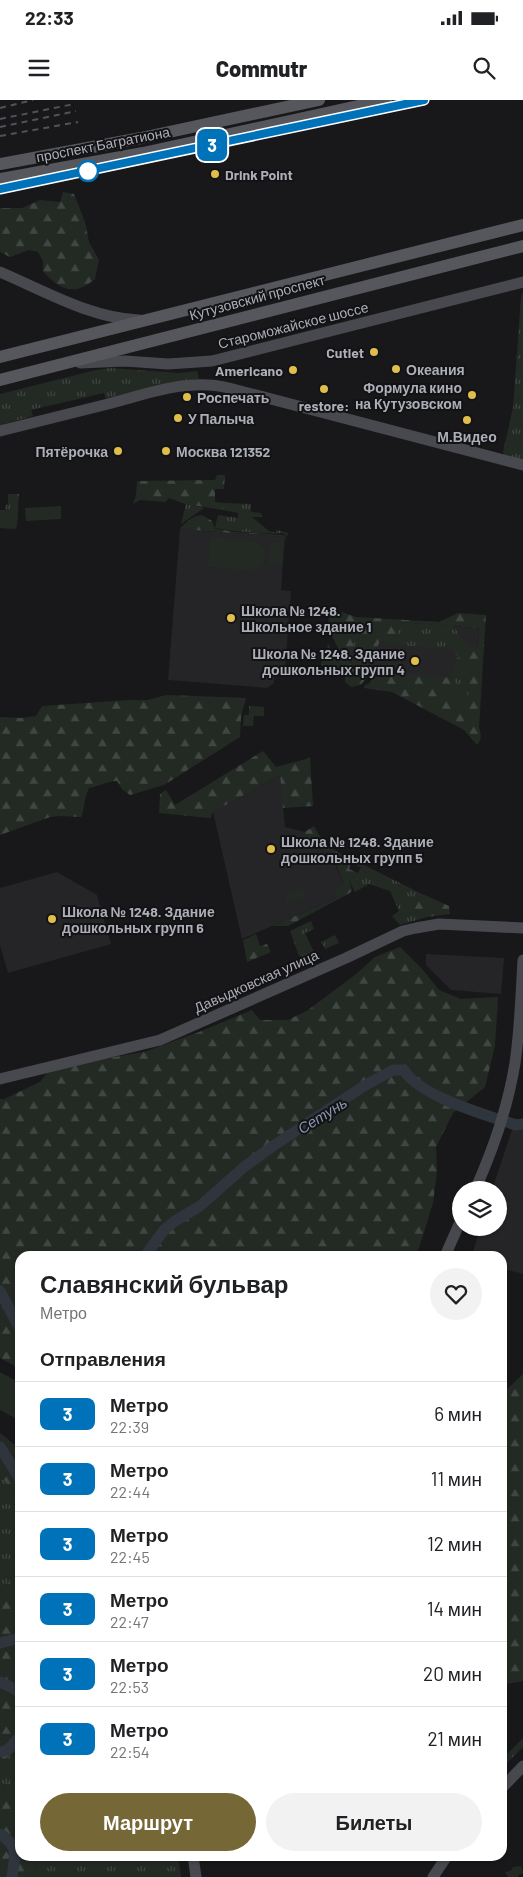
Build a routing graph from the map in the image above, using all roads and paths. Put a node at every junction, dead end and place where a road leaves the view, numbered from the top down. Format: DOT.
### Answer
graph roads {
  1 [pos="319,100"];
  2 [pos="386,100"];
  3 [pos="0,164"];
  4 [pos="0,179"];
  5 [pos="523,225"];
  6 [pos="523,246"];
  7 [pos="0,272"];
  8 [pos="523,282"];
  9 [pos="146,320"];
  10 [pos="0,357"];
  11 [pos="67,363"];
  12 [pos="0,380"];
  13 [pos="0,431"];
  14 [pos="523,465"];
  15 [pos="523,928"];
  16 [pos="523,960"];
  17 [pos="0,1079"];
  18 [pos="479,1181"];
  19 [pos="454,1236"];
  20 [pos="447,1251"];
  21 [pos="523,1766"];
  22 [pos="507,1783"];
  23 [pos="194,1861"];
  24 [pos="444,1861"];
  25 [pos="196,1877"];
  26 [pos="433,1877"];
  1 -- 3 [label="main road, проспект Багратиона"];
  2 -- 4 [label="main road, проспект Багратиона"];
  5 -- 9 [label="main road, Кутузовский проспект"];
  6 -- 11 [label="main road, Кутузовский проспект"];
  7 -- 9 [label="street"];
  8 -- 11 [label="street, Староможайское шоссе"];
  9 -- 10 [label="main road, Кутузовский проспект"];
  11 -- 12 [label="main road, Кутузовский проспект"];
  13 -- 14 [label="street"];
  15 -- 17 [label="street, Давыдковская улица"];
  16 -- 18 [label="street"];
  19 -- 20 [label="street"];
  21 -- 22 [label="street"];
  23 -- 25 [label="street"];
  24 -- 26 [label="street"];
}
